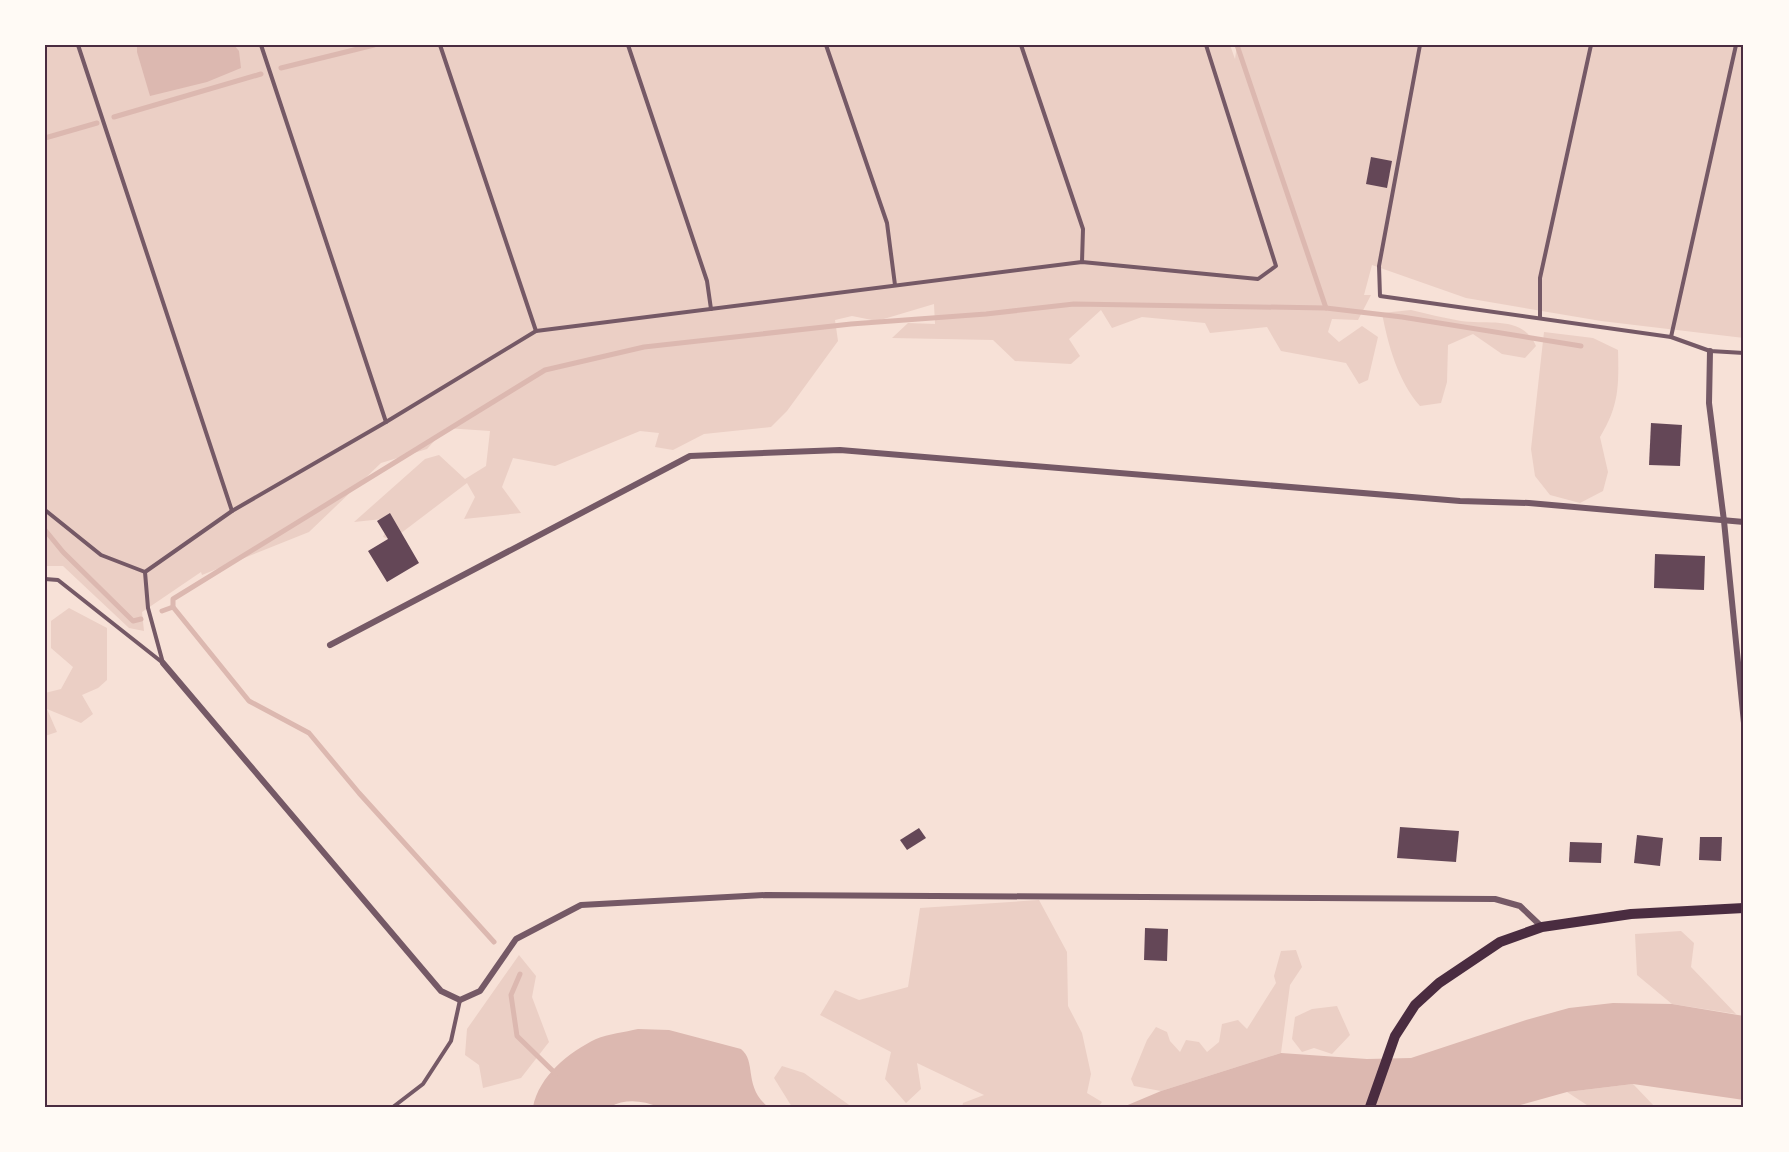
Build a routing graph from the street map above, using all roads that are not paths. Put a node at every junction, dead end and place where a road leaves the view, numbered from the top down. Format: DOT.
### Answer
graph roads {
  1 [pos="78,45"];
  2 [pos="261,45"];
  3 [pos="440,45"];
  4 [pos="628,45"];
  5 [pos="826,45"];
  6 [pos="1021,45"];
  7 [pos="1206,45"];
  8 [pos="1420,45"];
  9 [pos="1591,45"];
  10 [pos="1736,45"];
  11 [pos="1082,262"];
  12 [pos="895,285"];
  13 [pos="711,309"];
  14 [pos="1540,318"];
  15 [pos="536,331"];
  16 [pos="1671,337"];
  17 [pos="1710,351"];
  18 [pos="1744,353"];
  19 [pos="386,422"];
  20 [pos="45,510"];
  21 [pos="232,511"];
  22 [pos="1724,521"];
  23 [pos="1744,522"];
  24 [pos="145,572"];
  25 [pos="45,579"];
  26 [pos="330,645"];
  27 [pos="163,663"];
  28 [pos="1743,694"];
  29 [pos="1744,723"];
  30 [pos="1744,908"];
  31 [pos="1542,927"];
  32 [pos="460,999"];
  33 [pos="393,1107"];
  34 [pos="1370,1107"];
  1 -- 21 [label="lane"];
  2 -- 19 [label="lane"];
  3 -- 15 [label="lane"];
  4 -- 13 [label="lane"];
  5 -- 12 [label="lane"];
  6 -- 11 [label="lane"];
  7 -- 11 [label="lane"];
  8 -- 14 [label="lane"];
  9 -- 14 [label="lane"];
  10 -- 16 [label="lane"];
  11 -- 12 [label="lane"];
  12 -- 13 [label="lane"];
  13 -- 15 [label="lane"];
  14 -- 16 [label="lane"];
  15 -- 19 [label="lane"];
  16 -- 17 [label="lane"];
  17 -- 18 [label="lane"];
  17 -- 22 [label="street"];
  19 -- 21 [label="lane"];
  20 -- 24 [label="lane"];
  21 -- 24 [label="lane"];
  22 -- 23 [label="street"];
  22 -- 26 [label="street"];
  22 -- 28 [label="street"];
  24 -- 27 [label="lane"];
  25 -- 27 [label="lane"];
  27 -- 32 [label="street"];
  28 -- 29 [label="street"];
  30 -- 31 [label="main road"];
  31 -- 32 [label="street"];
  31 -- 34 [label="main road"];
  32 -- 33 [label="lane"];
}
